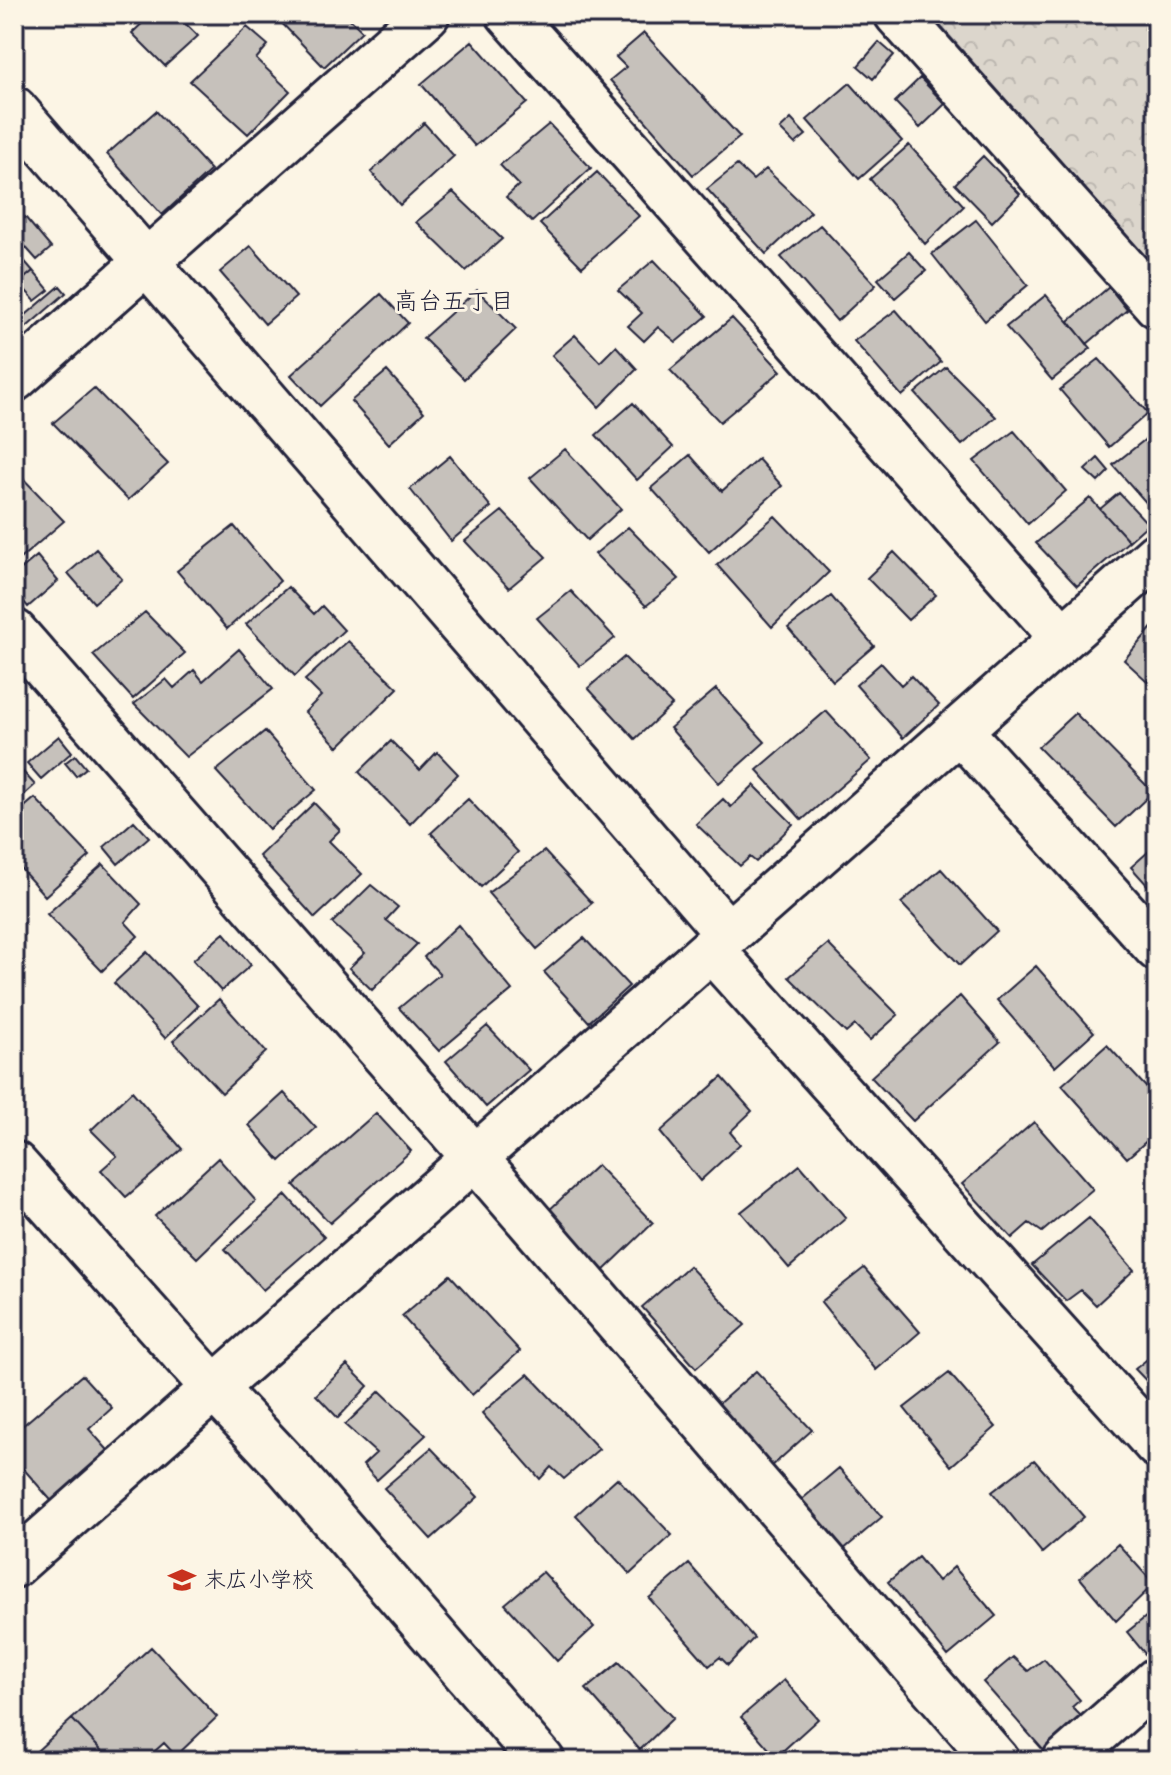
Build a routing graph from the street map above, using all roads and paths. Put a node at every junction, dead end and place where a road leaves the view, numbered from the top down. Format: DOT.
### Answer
graph roads {
  1 [pos="427,14"];
  2 [pos="509,14"];
  3 [pos="897,14"];
  4 [pos="14,109"];
  5 [pos="145,263"];
  6 [pos="1157,305"];
  7 [pos="14,379"];
  8 [pos="1157,555"];
  9 [pos="14,632"];
  10 [pos="1063,638"];
  11 [pos="959,730"];
  12 [pos="719,942"];
  13 [pos="1157,948"];
  14 [pos="475,1158"];
  15 [pos="14,1164"];
  16 [pos="214,1388"];
  17 [pos="1157,1445"];
  18 [pos="14,1565"];
  19 [pos="1157,1680"];
  20 [pos="542,1761"];
  21 [pos="997,1761"];
  22 [pos="1065,1761"];
  1 -- 5 [label="street"];
  2 -- 10 [label="street"];
  3 -- 6 [label="street"];
  4 -- 5 [label="street"];
  5 -- 7 [label="street"];
  5 -- 12 [label="street"];
  8 -- 10 [label="street"];
  9 -- 14 [label="street"];
  10 -- 11 [label="street"];
  11 -- 12 [label="street"];
  11 -- 13 [label="street"];
  12 -- 14 [label="street"];
  12 -- 17 [label="street"];
  14 -- 16 [label="street"];
  14 -- 21 [label="street"];
  15 -- 16 [label="street"];
  16 -- 18 [label="street"];
  16 -- 20 [label="street"];
  19 -- 22 [label="street"];
}
